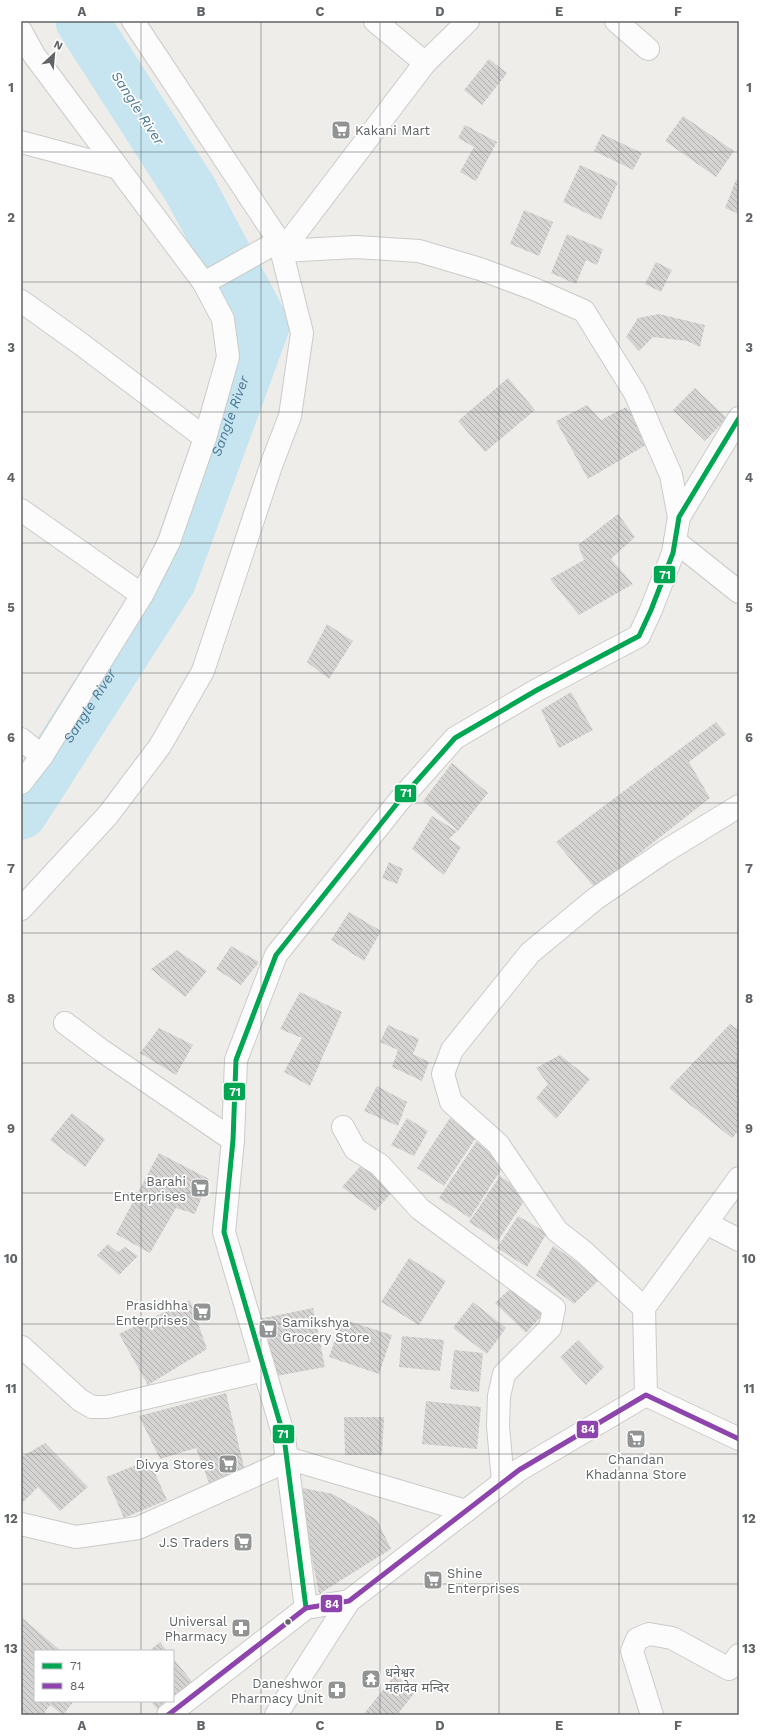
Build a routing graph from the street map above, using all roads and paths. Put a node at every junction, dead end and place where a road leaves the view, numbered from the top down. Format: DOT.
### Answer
graph roads {
  1 [pos="133,21"];
  2 [pos="375,21"];
  3 [pos="468,21"];
  4 [pos="616,21"];
  5 [pos="21,31"];
  6 [pos="648,49"];
  7 [pos="425,63"];
  8 [pos="21,142"];
  9 [pos="118,168"];
  10 [pos="281,246"];
  11 [pos="210,279"];
  12 [pos="21,301"];
  13 [pos="739,418"];
  14 [pos="205,438"];
  15 [pos="21,510"];
  16 [pos="679,517"];
  17 [pos="675,541"];
  18 [pos="739,592"];
  19 [pos="142,595"];
  20 [pos="21,739"];
  21 [pos="42,756"];
  22 [pos="21,783"];
  23 [pos="739,806"];
  24 [pos="21,908"];
  25 [pos="64,1023"];
  26 [pos="343,1127"];
  27 [pos="233,1140"];
  28 [pos="739,1178"];
  29 [pos="706,1223"];
  30 [pos="739,1240"];
  31 [pos="644,1308"];
  32 [pos="22,1347"];
  33 [pos="264,1370"];
  34 [pos="646,1395"];
  35 [pos="739,1439"];
  36 [pos="287,1460"];
  37 [pos="503,1482"];
  38 [pos="466,1511"];
  39 [pos="21,1524"];
  40 [pos="349,1601"];
  41 [pos="306,1608"];
  42 [pos="739,1655"];
  43 [pos="168,1715"];
  44 [pos="276,1715"];
  45 [pos="652,1715"];
  1 -- 10 [label="street"];
  2 -- 7 [label="street"];
  3 -- 7 [label="street"];
  4 -- 6 [label="street"];
  5 -- 9 [label="street"];
  7 -- 10 [label="street"];
  8 -- 9 [label="street"];
  9 -- 11 [label="street"];
  10 -- 11 [label="street"];
  10 -- 16 [label="street"];
  10 -- 24 [label="street"];
  11 -- 14 [label="street"];
  12 -- 14 [label="street"];
  13 -- 16 [label="street"];
  14 -- 19 [label="street"];
  15 -- 19 [label="street"];
  16 -- 17 [label="street"];
  17 -- 18 [label="street"];
  17 -- 27 [label="street"];
  19 -- 21 [label="street"];
  20 -- 21 [label="street"];
  21 -- 22 [label="street"];
  23 -- 31 [label="street"];
  25 -- 27 [label="street"];
  26 -- 37 [label="street"];
  27 -- 33 [label="street"];
  28 -- 29 [label="street"];
  29 -- 30 [label="street"];
  29 -- 31 [label="street"];
  31 -- 34 [label="street"];
  32 -- 33 [label="street"];
  33 -- 36 [label="street"];
  34 -- 35 [label="street"];
  34 -- 37 [label="street"];
  36 -- 38 [label="street"];
  36 -- 39 [label="street"];
  36 -- 41 [label="street"];
  37 -- 38 [label="street"];
  38 -- 40 [label="street"];
  40 -- 41 [label="street"];
  40 -- 44 [label="street"];
  41 -- 43 [label="street"];
  42 -- 45 [label="street"];
}
